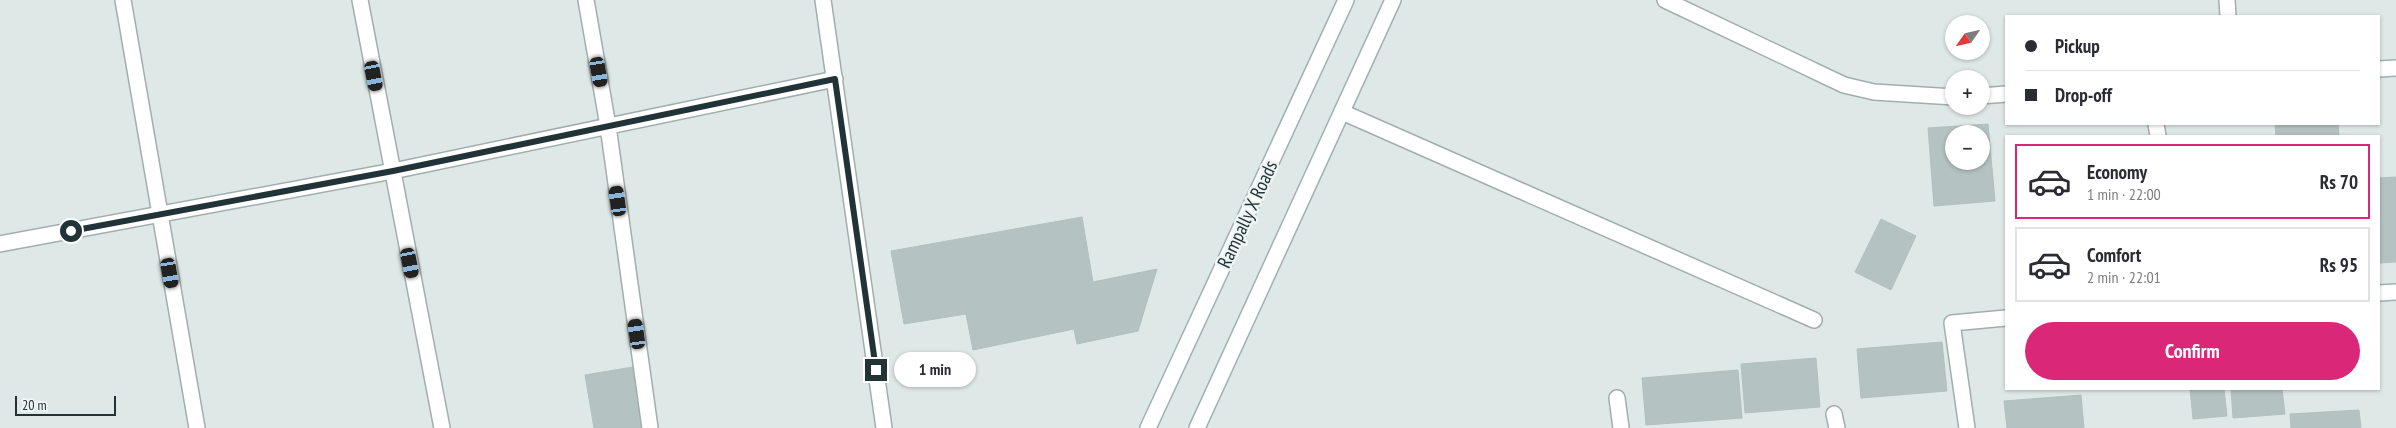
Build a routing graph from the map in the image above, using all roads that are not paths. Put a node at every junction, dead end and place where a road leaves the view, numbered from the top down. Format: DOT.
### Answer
graph roads {
  1 [pos="123,0"];
  2 [pos="360,0"];
  3 [pos="586,0"];
  4 [pos="823,0"];
  5 [pos="1346,0"];
  6 [pos="1393,0"];
  7 [pos="1665,0"];
  8 [pos="2227,0"];
  9 [pos="2228,15"];
  10 [pos="2396,68"];
  11 [pos="2380,69"];
  12 [pos="835,79"];
  13 [pos="2005,94"];
  14 [pos="1990,95"];
  15 [pos="1945,96"];
  16 [pos="1342,112"];
  17 [pos="608,126"];
  18 [pos="393,171"];
  19 [pos="160,214"];
  20 [pos="0,244"];
  21 [pos="2396,292"];
  22 [pos="2380,293"];
  23 [pos="2005,318"];
  24 [pos="1814,320"];
  25 [pos="1617,398"];
  26 [pos="197,428"];
  27 [pos="442,428"];
  28 [pos="650,428"];
  29 [pos="884,428"];
  30 [pos="1148,428"];
  31 [pos="1197,428"];
  32 [pos="1621,428"];
  33 [pos="1967,428"];
  1 -- 19 [label="street"];
  2 -- 18 [label="street"];
  3 -- 17 [label="street"];
  4 -- 12 [label="street"];
  5 -- 30 [label="street, Rampally X Roads"];
  6 -- 16 [label="street"];
  7 -- 15 [label="street"];
  8 -- 9 [label="street"];
  10 -- 11 [label="street"];
  12 -- 17 [label="street"];
  12 -- 29 [label="street"];
  13 -- 14 [label="street"];
  16 -- 24 [label="street"];
  16 -- 31 [label="street"];
  17 -- 18 [label="street"];
  17 -- 28 [label="street"];
  18 -- 19 [label="street"];
  18 -- 27 [label="street"];
  19 -- 20 [label="street"];
  19 -- 26 [label="street"];
  21 -- 22 [label="street"];
  23 -- 33 [label="street"];
  25 -- 32 [label="street"];
}
